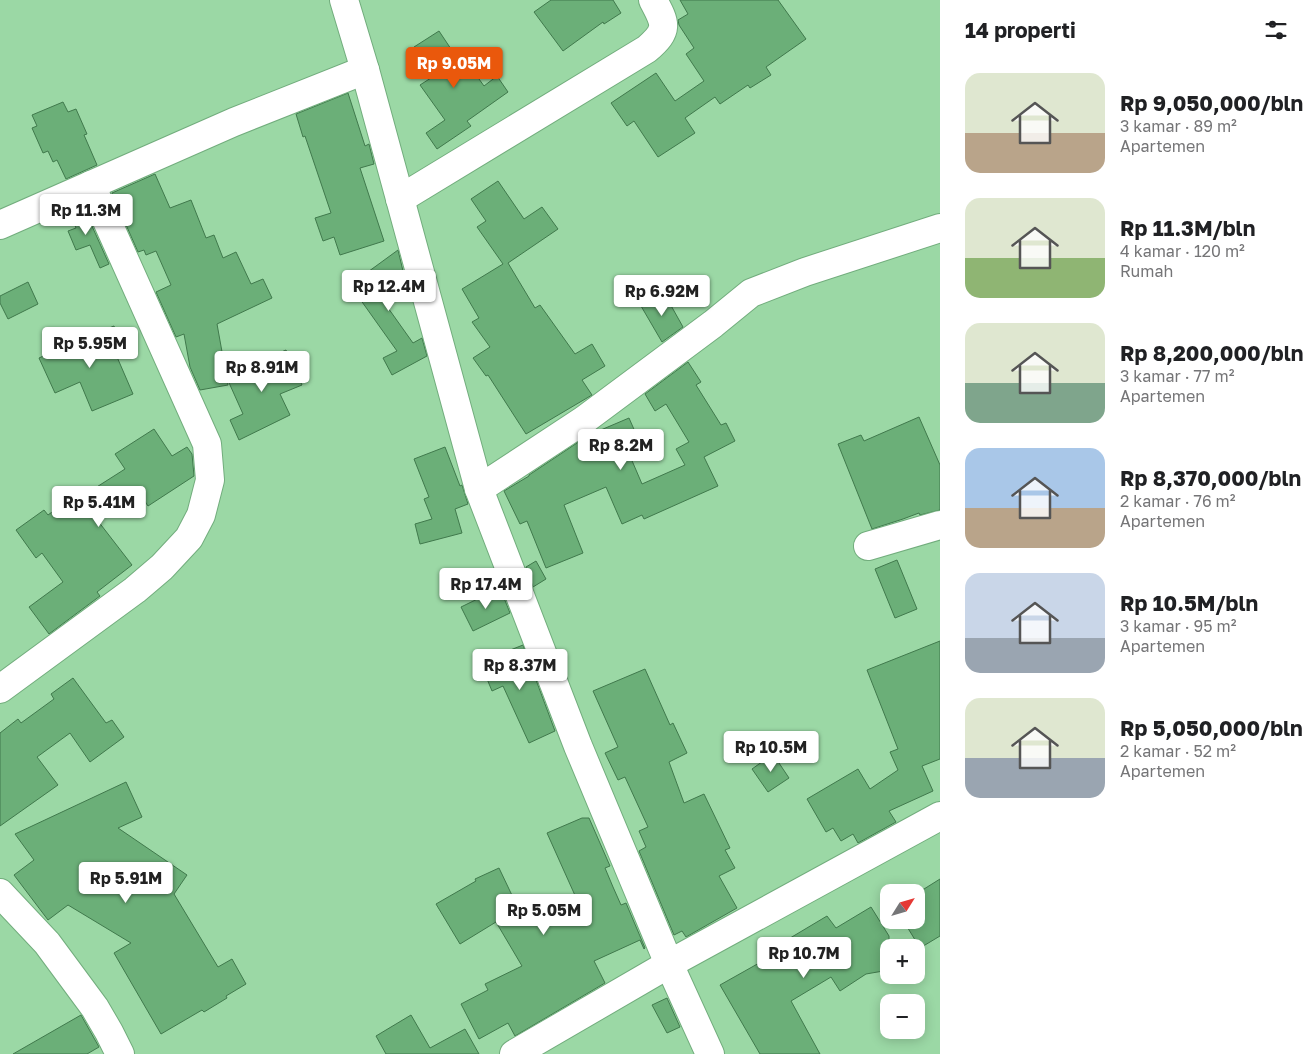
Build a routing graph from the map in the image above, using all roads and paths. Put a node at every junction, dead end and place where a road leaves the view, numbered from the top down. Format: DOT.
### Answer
graph roads {
  1 [pos="344,0"];
  2 [pos="653,0"];
  3 [pos="365,70"];
  4 [pos="92,185"];
  5 [pos="400,199"];
  6 [pos="0,225"];
  7 [pos="940,228"];
  8 [pos="479,489"];
  9 [pos="940,525"];
  10 [pos="868,546"];
  11 [pos="0,689"];
  12 [pos="940,816"];
  13 [pos="0,893"];
  14 [pos="669,964"];
  15 [pos="120,1054"];
  16 [pos="514,1054"];
  17 [pos="710,1054"];
  1 -- 3 [label="street"];
  2 -- 5 [label="street"];
  3 -- 4 [label="street"];
  3 -- 5 [label="street"];
  4 -- 6 [label="street"];
  4 -- 11 [label="street"];
  5 -- 8 [label="street"];
  7 -- 8 [label="street"];
  8 -- 14 [label="street"];
  9 -- 10 [label="street"];
  12 -- 14 [label="street"];
  13 -- 15 [label="street"];
  14 -- 16 [label="street"];
  14 -- 17 [label="street"];
}
